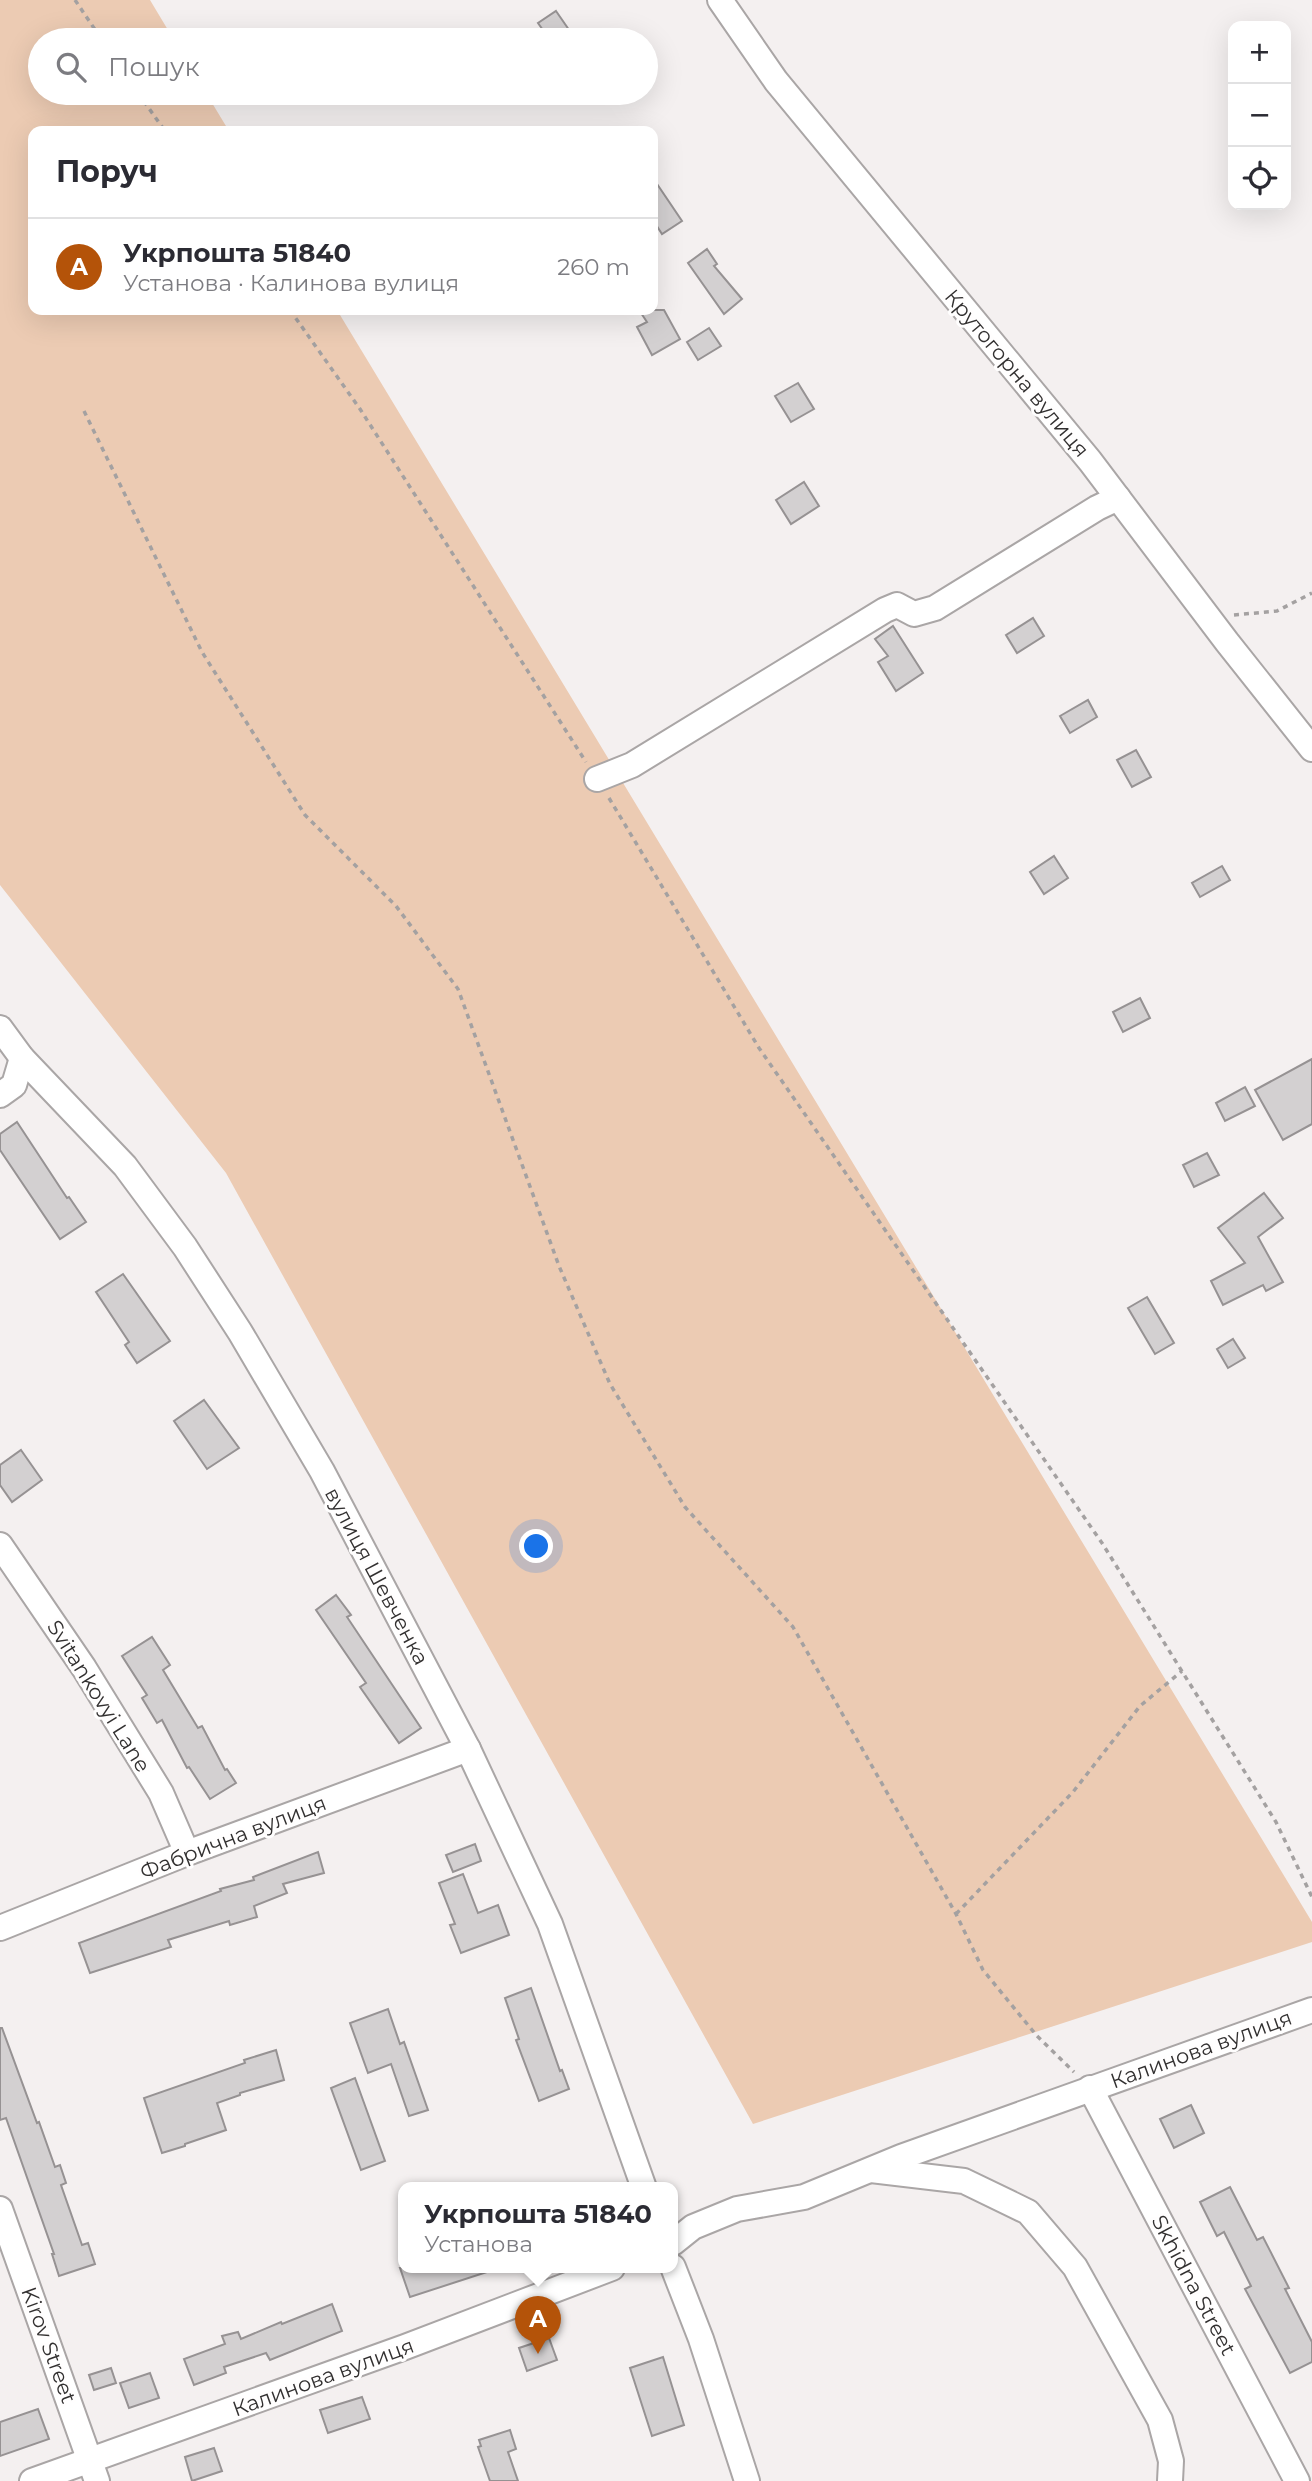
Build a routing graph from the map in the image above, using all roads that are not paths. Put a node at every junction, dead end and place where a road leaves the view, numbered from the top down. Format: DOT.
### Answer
graph roads {
  1 [pos="720,0"];
  2 [pos="1118,498"];
  3 [pos="1312,749"];
  4 [pos="597,779"];
  5 [pos="0,1028"];
  6 [pos="22,1058"];
  7 [pos="0,1095"];
  8 [pos="0,1545"];
  9 [pos="468,1749"];
  10 [pos="187,1853"];
  11 [pos="0,1928"];
  12 [pos="1312,2010"];
  13 [pos="1090,2088"];
  14 [pos="870,2170"];
  15 [pos="642,2182"];
  16 [pos="0,2209"];
  17 [pos="678,2238"];
  18 [pos="599,2273"];
  19 [pos="675,2273"];
  20 [pos="94,2471"];
  21 [pos="32,2481"];
  22 [pos="747,2481"];
  23 [pos="1170,2481"];
  24 [pos="1297,2481"];
  1 -- 2 [label="street, Крутогорна вулиця"];
  2 -- 3 [label="street, Крутогорна вулиця"];
  2 -- 4 [label="street"];
  5 -- 6 [label="street, вулиця Шевченка"];
  6 -- 7 [label="street"];
  6 -- 9 [label="street, вулиця Шевченка"];
  8 -- 10 [label="street, Svitankovyi Lane"];
  9 -- 10 [label="street, Фабрична вулиця"];
  9 -- 15 [label="street, вулиця Шевченка"];
  10 -- 11 [label="street, Фабрична вулиця"];
  12 -- 13 [label="street, Калинова вулиця"];
  13 -- 14 [label="street, Калинова вулиця"];
  13 -- 24 [label="street, Skhidna Street"];
  14 -- 17 [label="street, Калинова вулиця"];
  14 -- 23 [label="street"];
  16 -- 20 [label="street, Kirov Street"];
  18 -- 20 [label="street, Калинова вулиця"];
  19 -- 22 [label="street"];
  20 -- 21 [label="street, Калинова вулиця"];
}
